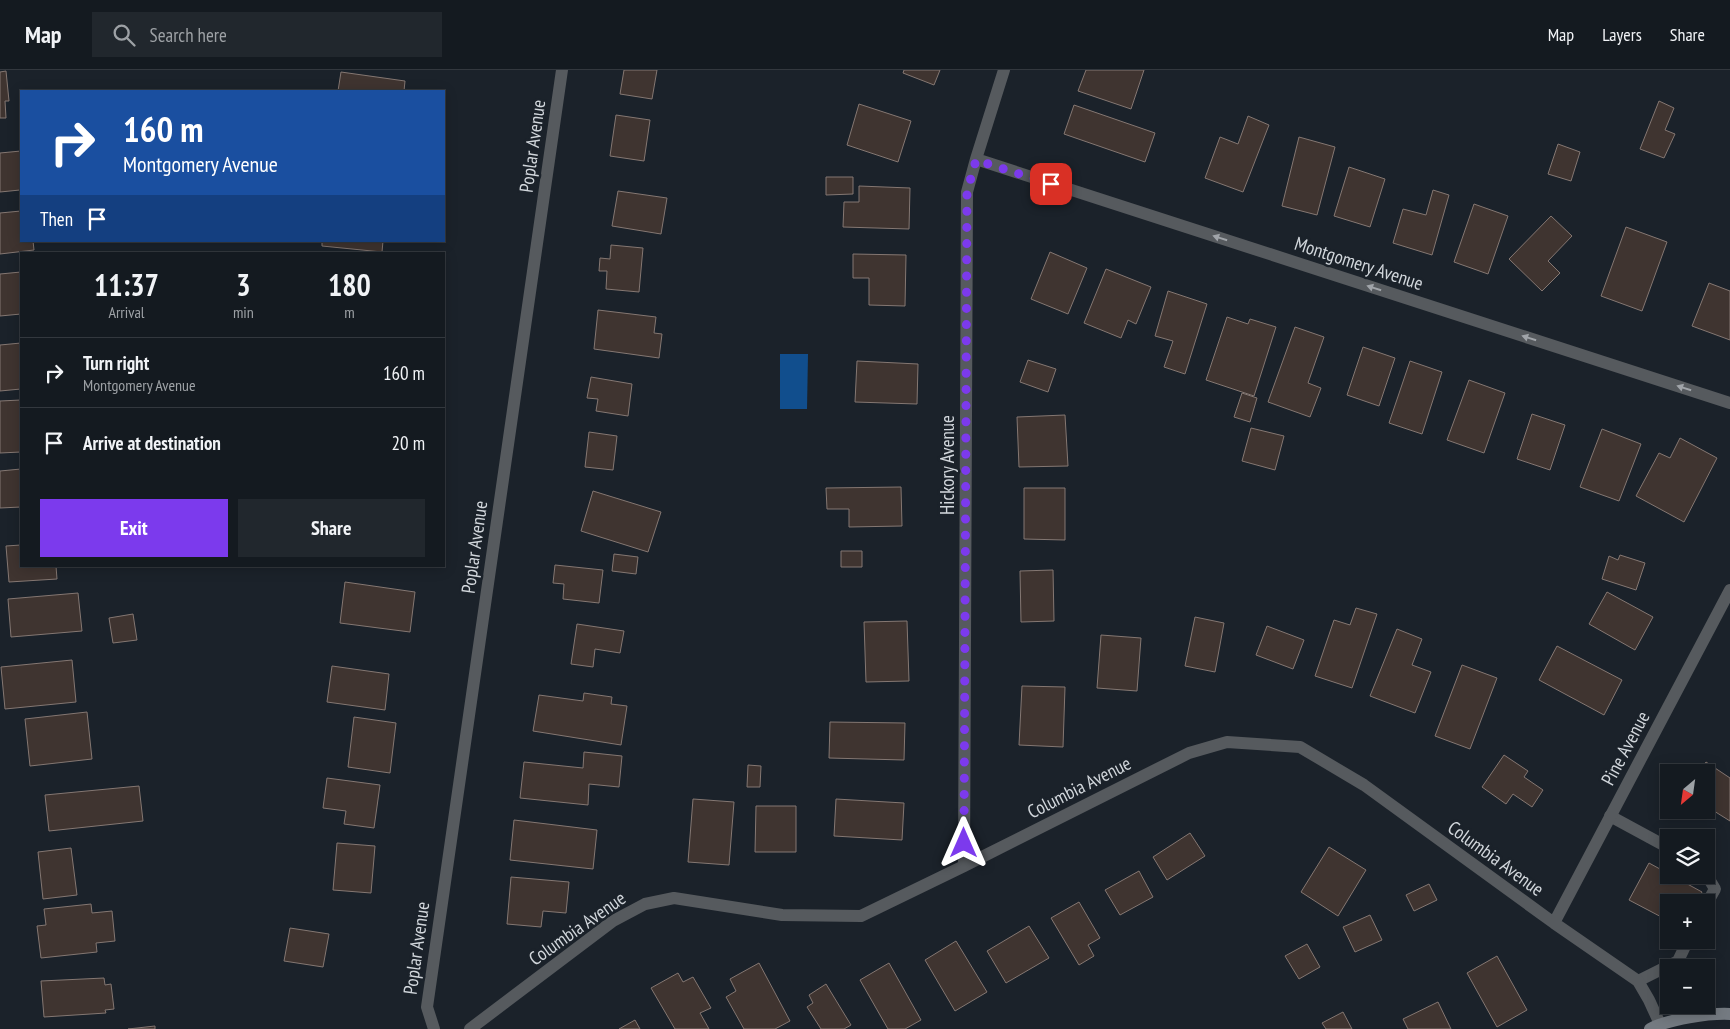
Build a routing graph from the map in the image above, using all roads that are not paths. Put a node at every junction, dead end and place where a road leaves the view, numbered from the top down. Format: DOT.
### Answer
graph roads {
  1 [pos="562,70"];
  2 [pos="1004,70"];
  3 [pos="976,160"];
  4 [pos="1730,403"];
  5 [pos="1730,590"];
  6 [pos="1610,816"];
  7 [pos="1660,843"];
  8 [pos="964,866"];
  9 [pos="1554,923"];
  10 [pos="1684,949"];
  11 [pos="1638,981"];
  12 [pos="1730,1014"];
  13 [pos="1655,1027"];
  14 [pos="434,1029"];
  15 [pos="470,1029"];
  1 -- 14 [label="street, Poplar Avenue"];
  2 -- 3 [label="street, Hickory Avenue"];
  4 -- 3 [label="street, Montgomery Avenue, one-way"];
  3 -- 8 [label="street, Hickory Avenue"];
  5 -- 6 [label="street, Pine Avenue"];
  6 -- 7 [label="street"];
  6 -- 9 [label="street, Pine Avenue"];
  8 -- 9 [label="street, Columbia Avenue"];
  8 -- 15 [label="street, Columbia Avenue"];
  9 -- 11 [label="street, Columbia Avenue"];
  10 -- 11 [label="street"];
  11 -- 13 [label="street, Columbia Avenue"];
  12 -- 13 [label="main road"];
}
